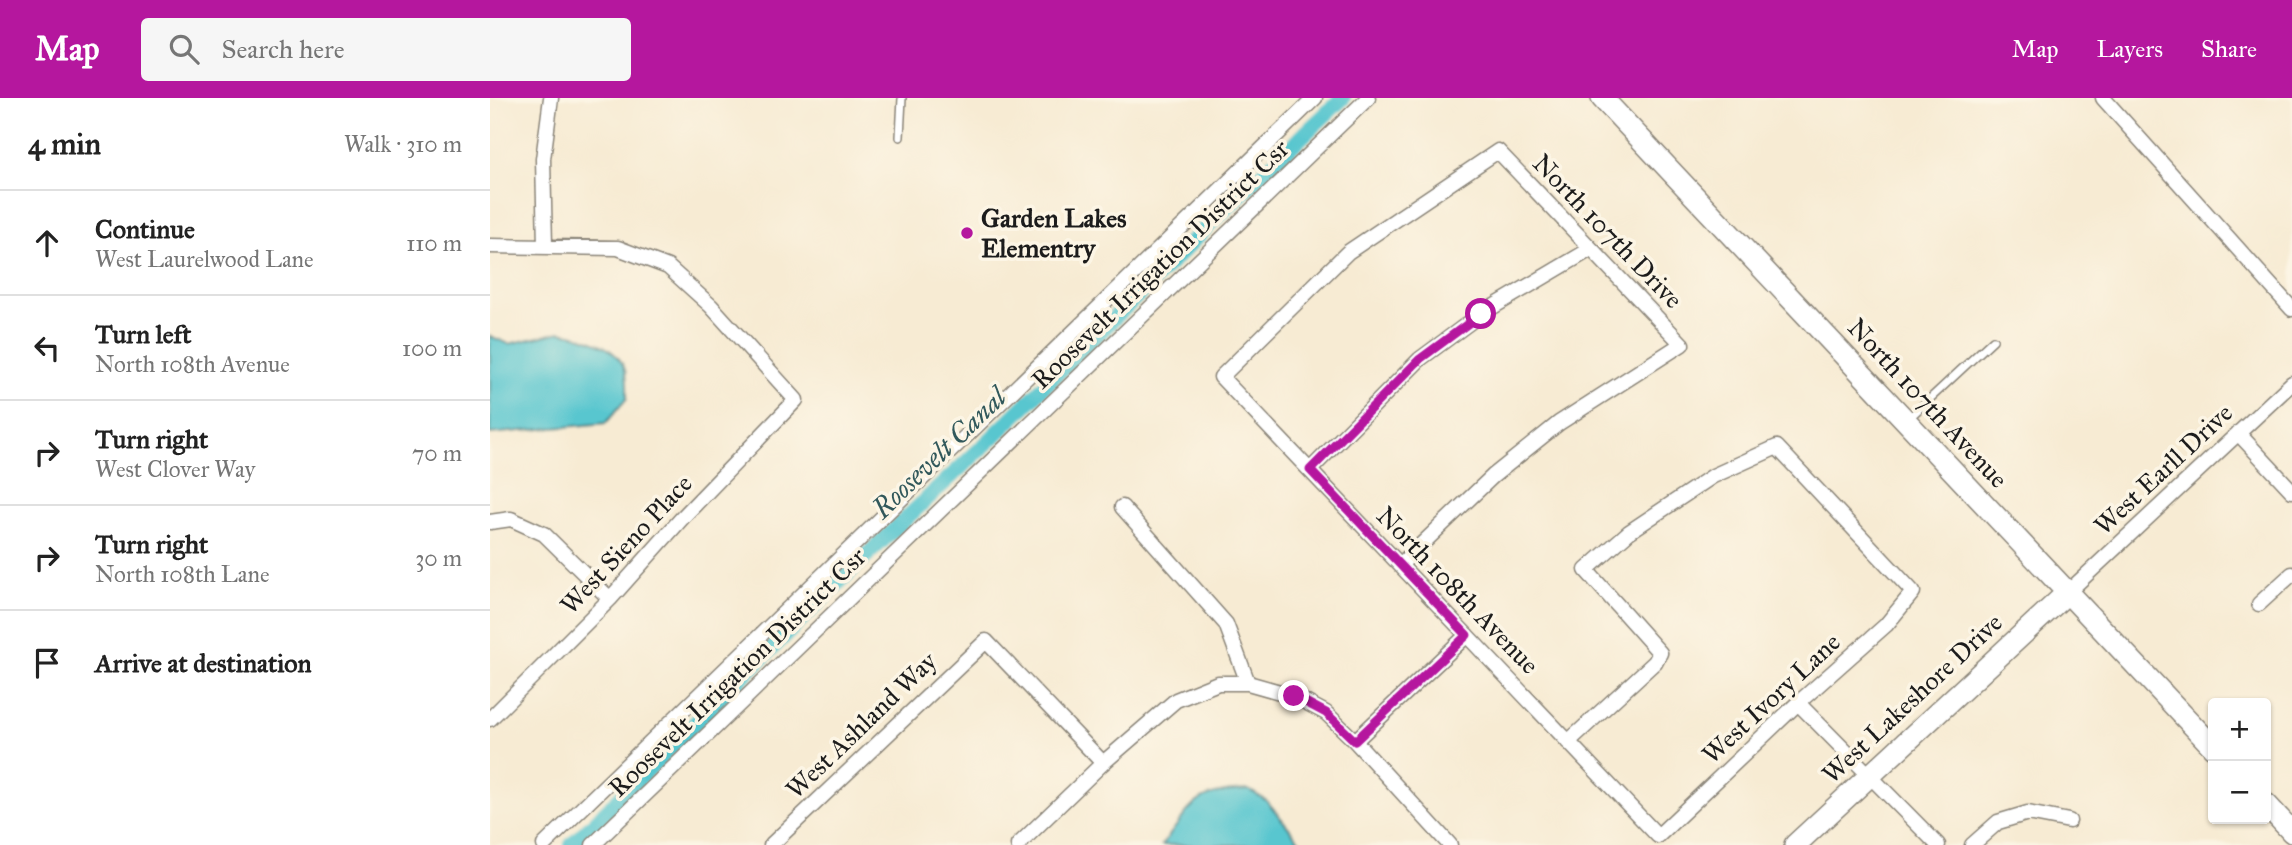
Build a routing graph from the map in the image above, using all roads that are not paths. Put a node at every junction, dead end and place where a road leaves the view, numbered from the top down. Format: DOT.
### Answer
graph roads {
  1 [pos="551,98"];
  2 [pos="902,98"];
  3 [pos="1315,98"];
  4 [pos="1368,98"];
  5 [pos="1602,98"];
  6 [pos="2103,98"];
  7 [pos="900,137"];
  8 [pos="490,246"];
  9 [pos="545,246"];
  10 [pos="1591,249"];
  11 [pos="2292,309"];
  12 [pos="1993,340"];
  13 [pos="1221,377"];
  14 [pos="2292,383"];
  15 [pos="1906,421"];
  16 [pos="2238,433"];
  17 [pos="1310,470"];
  18 [pos="2292,491"];
  19 [pos="1122,507"];
  20 [pos="490,522"];
  21 [pos="1400,565"];
  22 [pos="2292,574"];
  23 [pos="2068,592"];
  24 [pos="610,599"];
  25 [pos="2259,604"];
  26 [pos="1467,635"];
  27 [pos="1248,683"];
  28 [pos="1798,703"];
  29 [pos="490,719"];
  30 [pos="1355,741"];
  31 [pos="1568,741"];
  32 [pos="2208,742"];
  33 [pos="1103,762"];
  34 [pos="1870,774"];
  35 [pos="2271,809"];
  36 [pos="2069,821"];
  37 [pos="2292,832"];
  38 [pos="1658,836"];
  39 [pos="544,845"];
  40 [pos="593,845"];
  41 [pos="771,845"];
  42 [pos="1018,845"];
  43 [pos="1450,845"];
  44 [pos="1795,845"];
  45 [pos="1938,845"];
  46 [pos="1972,845"];
  1 -- 9 [label="street"];
  2 -- 7 [label="lane"];
  3 -- 39 [label="street, Roosevelt Irrigation District Csr"];
  4 -- 40 [label="street, Roosevelt Irrigation District Csr"];
  5 -- 15 [label="main road, North 107th Avenue"];
  6 -- 11 [label="street"];
  8 -- 9 [label="street"];
  9 -- 24 [label="street, West Sieno Place"];
  10 -- 13 [label="street, North 107th Drive"];
  10 -- 17 [label="street"];
  10 -- 21 [label="street, North 107th Drive"];
  12 -- 15 [label="lane"];
  13 -- 17 [label="street, North 108th Avenue"];
  14 -- 16 [label="street, West Earll Drive"];
  15 -- 23 [label="main road, North 107th Avenue"];
  16 -- 18 [label="street"];
  16 -- 23 [label="street, West Earll Drive"];
  17 -- 21 [label="street, North 108th Avenue"];
  19 -- 27 [label="street"];
  20 -- 24 [label="street"];
  21 -- 26 [label="street, North 108th Avenue"];
  22 -- 25 [label="street"];
  23 -- 32 [label="main road, North 107th Avenue"];
  23 -- 34 [label="main road, West Lakeshore Drive"];
  24 -- 29 [label="street, West Sieno Place"];
  26 -- 30 [label="street"];
  26 -- 31 [label="street, North 108th Avenue"];
  27 -- 30 [label="street"];
  27 -- 33 [label="street"];
  28 -- 31 [label="street, West Ivory Lane"];
  28 -- 34 [label="street"];
  28 -- 38 [label="street, West Ivory Lane"];
  30 -- 43 [label="street"];
  31 -- 38 [label="street, North 108th Avenue"];
  33 -- 41 [label="street, West Ashland Way"];
  33 -- 42 [label="street"];
  34 -- 44 [label="main road, West Lakeshore Drive"];
  34 -- 45 [label="street"];
  35 -- 37 [label="main road"];
  36 -- 46 [label="street"];
}
